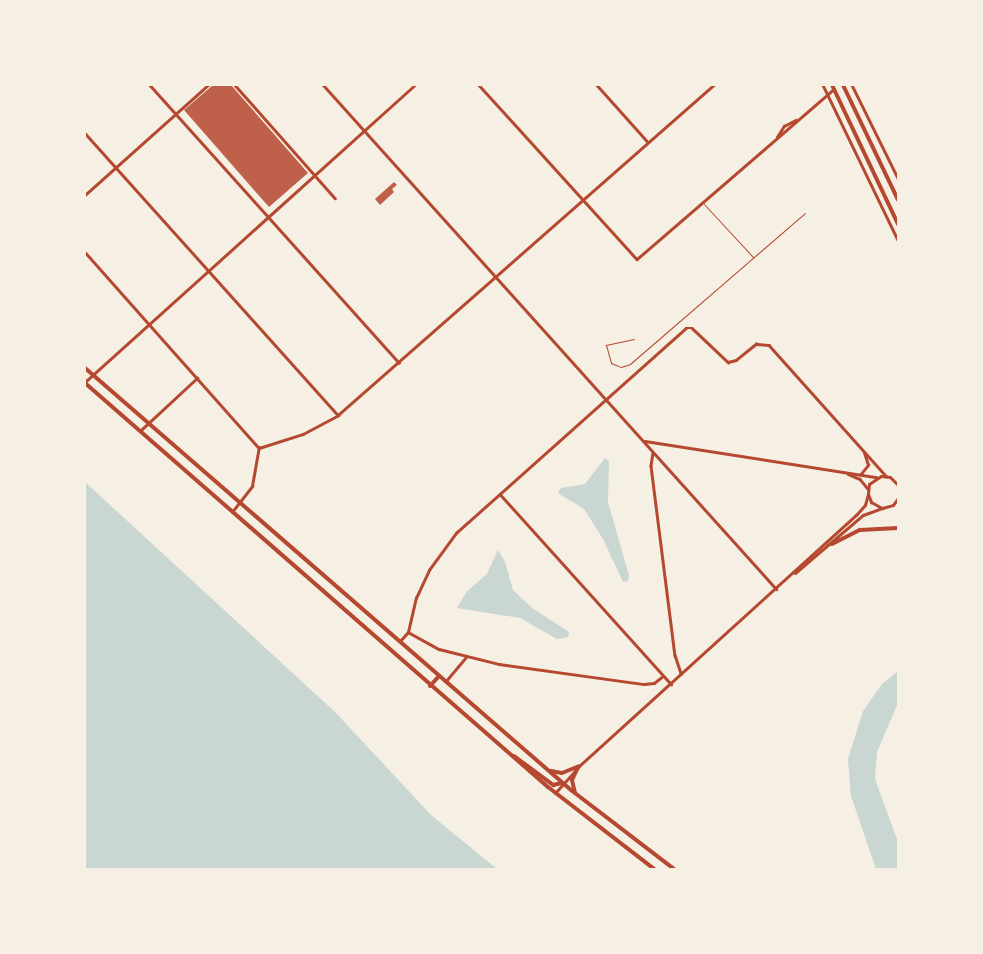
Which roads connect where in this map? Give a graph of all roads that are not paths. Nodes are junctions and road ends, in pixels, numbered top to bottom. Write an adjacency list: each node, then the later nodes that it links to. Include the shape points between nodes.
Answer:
1 (150, 85): 14 (street)
2 (208, 85): 14 (street)
3 (235, 85): 21 (street)
4 (323, 85): 16 (main road)
5 (415, 85): 16 (street)
6 (479, 85): 25 (street)
7 (597, 85): 19 (street)
8 (713, 85): 19 (street)
9 (823, 85): 13 (street)
10 (843, 85): 26 (main road)
11 (852, 85): 22 (street)
12 (833, 87): 13 (street); 30 (main road)
13 (827, 93): 15 (street); 31 (street)
14 (176, 113): 20 (street); 29 (street)
15 (797, 119): 18 (street, via 785,134); 18 (street, via 784,126)
16 (364, 130): 21 (street); 35 (main road)
17 (85, 134): 20 (street)
18 (776, 138): 27 (street)
19 (647, 142): 25 (street)
20 (115, 167): 23 (street); 34 (street)
21 (316, 175): 24 (street); 29 (street)
22 (898, 177)
23 (85, 195)
24 (335, 198)
25 (582, 199): 27 (street, via 637,259); 35 (street)
26 (898, 200)
27 (702, 202): 33 (lane)
28 (805, 213): 33 (lane)
29 (268, 218): 34 (street); 38 (street)
30 (898, 224)
31 (898, 240)
32 (85, 252): 36 (street)
33 (754, 258): 37 (lane, via 630,364 621,367 612,364 606,345)
34 (209, 271): 36 (street); 44 (street)
35 (496, 277): 38 (street); 43 (main road)
36 (149, 324): 40 (street); 41 (street)
37 (634, 339)
38 (399, 363): 44 (street)
39 (85, 368): 40 (main road)
40 (93, 374): 42 (street); 45 (main road)
41 (197, 378): 45 (street); 48 (street)
42 (85, 382): 46 (main road)
43 (607, 399): 47 (main road); 49 (street, via 684,328 692,328 728,362 736,360 756,344 769,345); 58 (street)
44 (338, 415): 48 (street, via 303,434)
45 (148, 423): 46 (street); 61 (main road)
46 (140, 431): 65 (main road)
47 (645, 441): 50 (main road); 51 (street)
48 (259, 448): 61 (street, via 254,482)
49 (862, 450): 52 (street, via 868,465); 54 (street)
50 (654, 451): 69 (main road); 73 (street, via 651,466 676,655)
51 (848, 474): 52 (street); 57 (street)
52 (860, 475): 55 (street)
53 (898, 476): 54 (main road)
54 (888, 477): 55 (main road); 56 (main road)
55 (876, 478): 57 (main road)
56 (898, 485)
57 (868, 489): 59 (main road)
58 (499, 493): 70 (street, via 456,533 433,563 416,598); 75 (street)
59 (868, 494): 64 (main road, via 871,502); 68 (main road, via 863,509)
60 (898, 498): 63 (main road)
61 (240, 502): 65 (street); 71 (main road)
62 (898, 504): 63 (main road)
63 (893, 505): 64 (main road)
64 (882, 508): 67 (main road, via 863,515)
65 (232, 512): 78 (main road)
66 (898, 528): 67 (main road, via 860,530)
67 (832, 544): 68 (main road)
68 (795, 573): 69 (main road)
69 (776, 589): 73 (main road)
70 (408, 632): 71 (street); 72 (street, via 424,642)
71 (399, 642): 74 (main road)
72 (466, 657): 75 (street, via 644,684); 76 (street)
73 (682, 674): 77 (main road)
74 (439, 676): 76 (main road); 78 (main road)
75 (663, 676): 77 (street)
76 (446, 682): 81 (main road)
77 (671, 684): 80 (main road)
78 (430, 686): 79 (main road)
79 (507, 753): 82 (main road, via 523,761 553,785); 83 (main road)
80 (579, 766): 81 (main road, via 562,773); 82 (main road); 84 (main road, via 572,780)
81 (547, 769): 82 (main road)
82 (562, 783): 83 (main road); 84 (main road)
83 (555, 793): 86 (main road)
84 (576, 795): 85 (main road)
85 (668, 868): 87 (main road)
86 (654, 869)
87 (674, 869)

